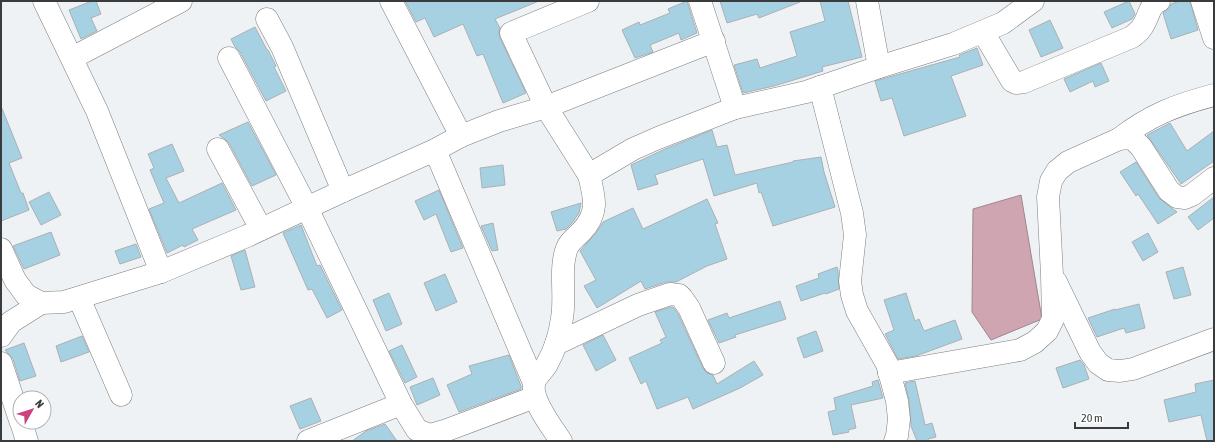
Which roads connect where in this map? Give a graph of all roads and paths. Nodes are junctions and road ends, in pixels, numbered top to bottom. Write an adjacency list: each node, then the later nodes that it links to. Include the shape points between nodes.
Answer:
1 (44, 1): 14 (street)
2 (181, 1): 14 (street)
3 (391, 1): 21 (street)
4 (588, 1): 19 (street, via 511,33)
5 (700, 1): 13 (street)
6 (867, 1): 16 (street)
7 (1032, 1): 11 (street, via 1003,23)
8 (1202, 1): 12 (street)
9 (1150, 5): 11 (street, via 1141,30 1132,37 1020,83 1012,81 1008,76)
10 (267, 19): 27 (street)
11 (983, 32): 16 (street, via 953,44)
12 (1214, 38)
13 (714, 41): 19 (street); 20 (street)
14 (72, 58): 31 (street, via 97,111)
15 (229, 58): 28 (street)
16 (879, 66): 17 (street)
17 (820, 87): 20 (street); 40 (street, via 852,213 855,236 850,281 852,296 887,364)
18 (1214, 95): 22 (street, via 1154,115)
19 (546, 107): 21 (street); 25 (street)
20 (735, 108): 25 (street, via 633,149)
21 (461, 136): 24 (street)
22 (1119, 139): 26 (street, via 1129,138 1135,141 1169,191 1177,197 1185,198 1192,195); 32 (street, via 1068,162 1057,171 1051,181 1048,197)
23 (218, 149): 29 (street)
24 (435, 150): 27 (street); 41 (street)
25 (589, 176): 37 (street, via 595,205 589,223 571,241 567,249 562,317)
26 (1214, 179)
27 (343, 190): 28 (street)
28 (307, 208): 29 (street); 44 (street)
29 (261, 229): 31 (street)
30 (1, 249): 34 (street, via 26,296)
31 (161, 272): 33 (street)
32 (1052, 275): 36 (street, via 1090,352 1098,363 1108,370 1120,372); 40 (street, via 1053,319 1047,331 1035,342 1020,350)
33 (79, 298): 34 (street, via 64,302); 42 (street)
34 (41, 302): 35 (street, via 11,322)
35 (1, 334)
36 (1214, 339)
37 (556, 344): 39 (street, via 638,305 670,294 679,295 689,308); 41 (street)
38 (1, 363): 43 (street)
39 (714, 363)
40 (889, 373): 50 (street, via 899,419)
41 (534, 390): 46 (street); 49 (street)
42 (121, 395)
43 (12, 397)
44 (401, 404): 46 (street, via 417,430); 48 (street)
45 (23, 430): 47 (street)
46 (426, 438)
47 (27, 441)
48 (308, 441)
49 (561, 441)
50 (895, 441)

